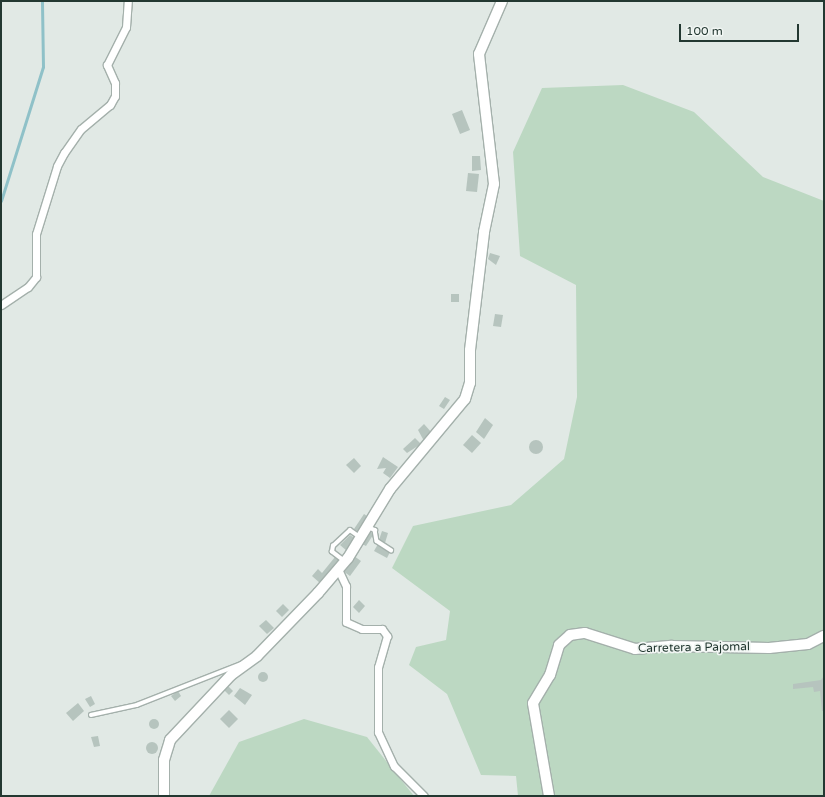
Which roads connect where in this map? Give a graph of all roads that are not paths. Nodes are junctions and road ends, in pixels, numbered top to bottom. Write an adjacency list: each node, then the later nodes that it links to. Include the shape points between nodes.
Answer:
1 (128, 1): 3 (street, via 126,27 107,66 115,83 115,96 110,105 81,129 64,153 57,166 36,234 36,277 28,287)
2 (502, 1): 4 (street, via 479,54 494,184 484,232 470,350 468,392 457,412 403,472)
3 (1, 305)
4 (367, 526): 5 (street); 6 (lane, via 375,530 377,541)
5 (360, 537): 7 (street); 7 (lane, via 350,530 333,546 332,552)
6 (391, 550)
7 (342, 566): 9 (street); 12 (street, via 346,586 346,622 362,629 382,629 387,636 378,667 378,732 394,766)
8 (824, 636): 13 (street, Carretera a Pajomal, via 808,644 769,648 672,646 635,649 585,633 570,635 559,645 550,675 533,704)
9 (247, 664): 10 (lane, via 231,666 136,705); 11 (street, via 231,675 170,740 164,760)
10 (91, 715)
11 (164, 796)
12 (424, 796)
13 (549, 796)

